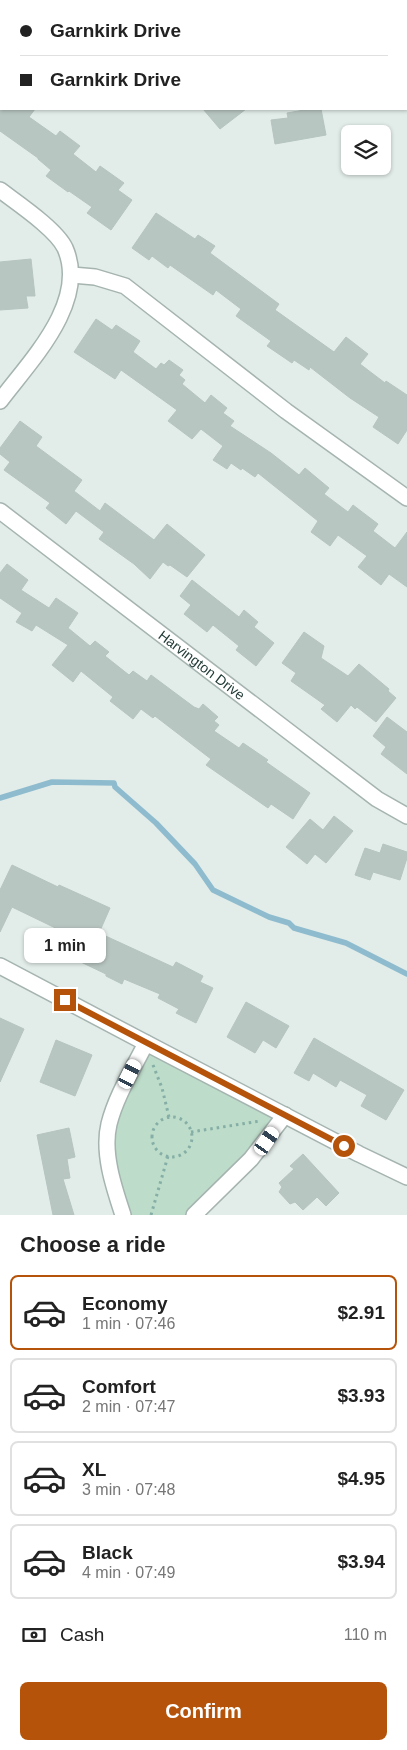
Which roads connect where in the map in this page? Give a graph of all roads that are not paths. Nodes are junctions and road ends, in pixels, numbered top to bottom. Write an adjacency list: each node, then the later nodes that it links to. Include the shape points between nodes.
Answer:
1 (0, 190): 2 (street, via 52,231 65,247)
2 (72, 274): 3 (street, via 66,301 55,327); 4 (street, via 125,286 286,411)
3 (0, 401)
4 (407, 498)
5 (0, 511): 6 (street, Harvington Drive, via 377,799)
6 (407, 816)
7 (0, 966): 8 (street)
8 (143, 1049): 9 (street); 11 (street, via 108,1125 109,1168)
9 (281, 1121): 10 (street); 12 (street, via 251,1159)
10 (407, 1177)
11 (123, 1215)
12 (194, 1215)

